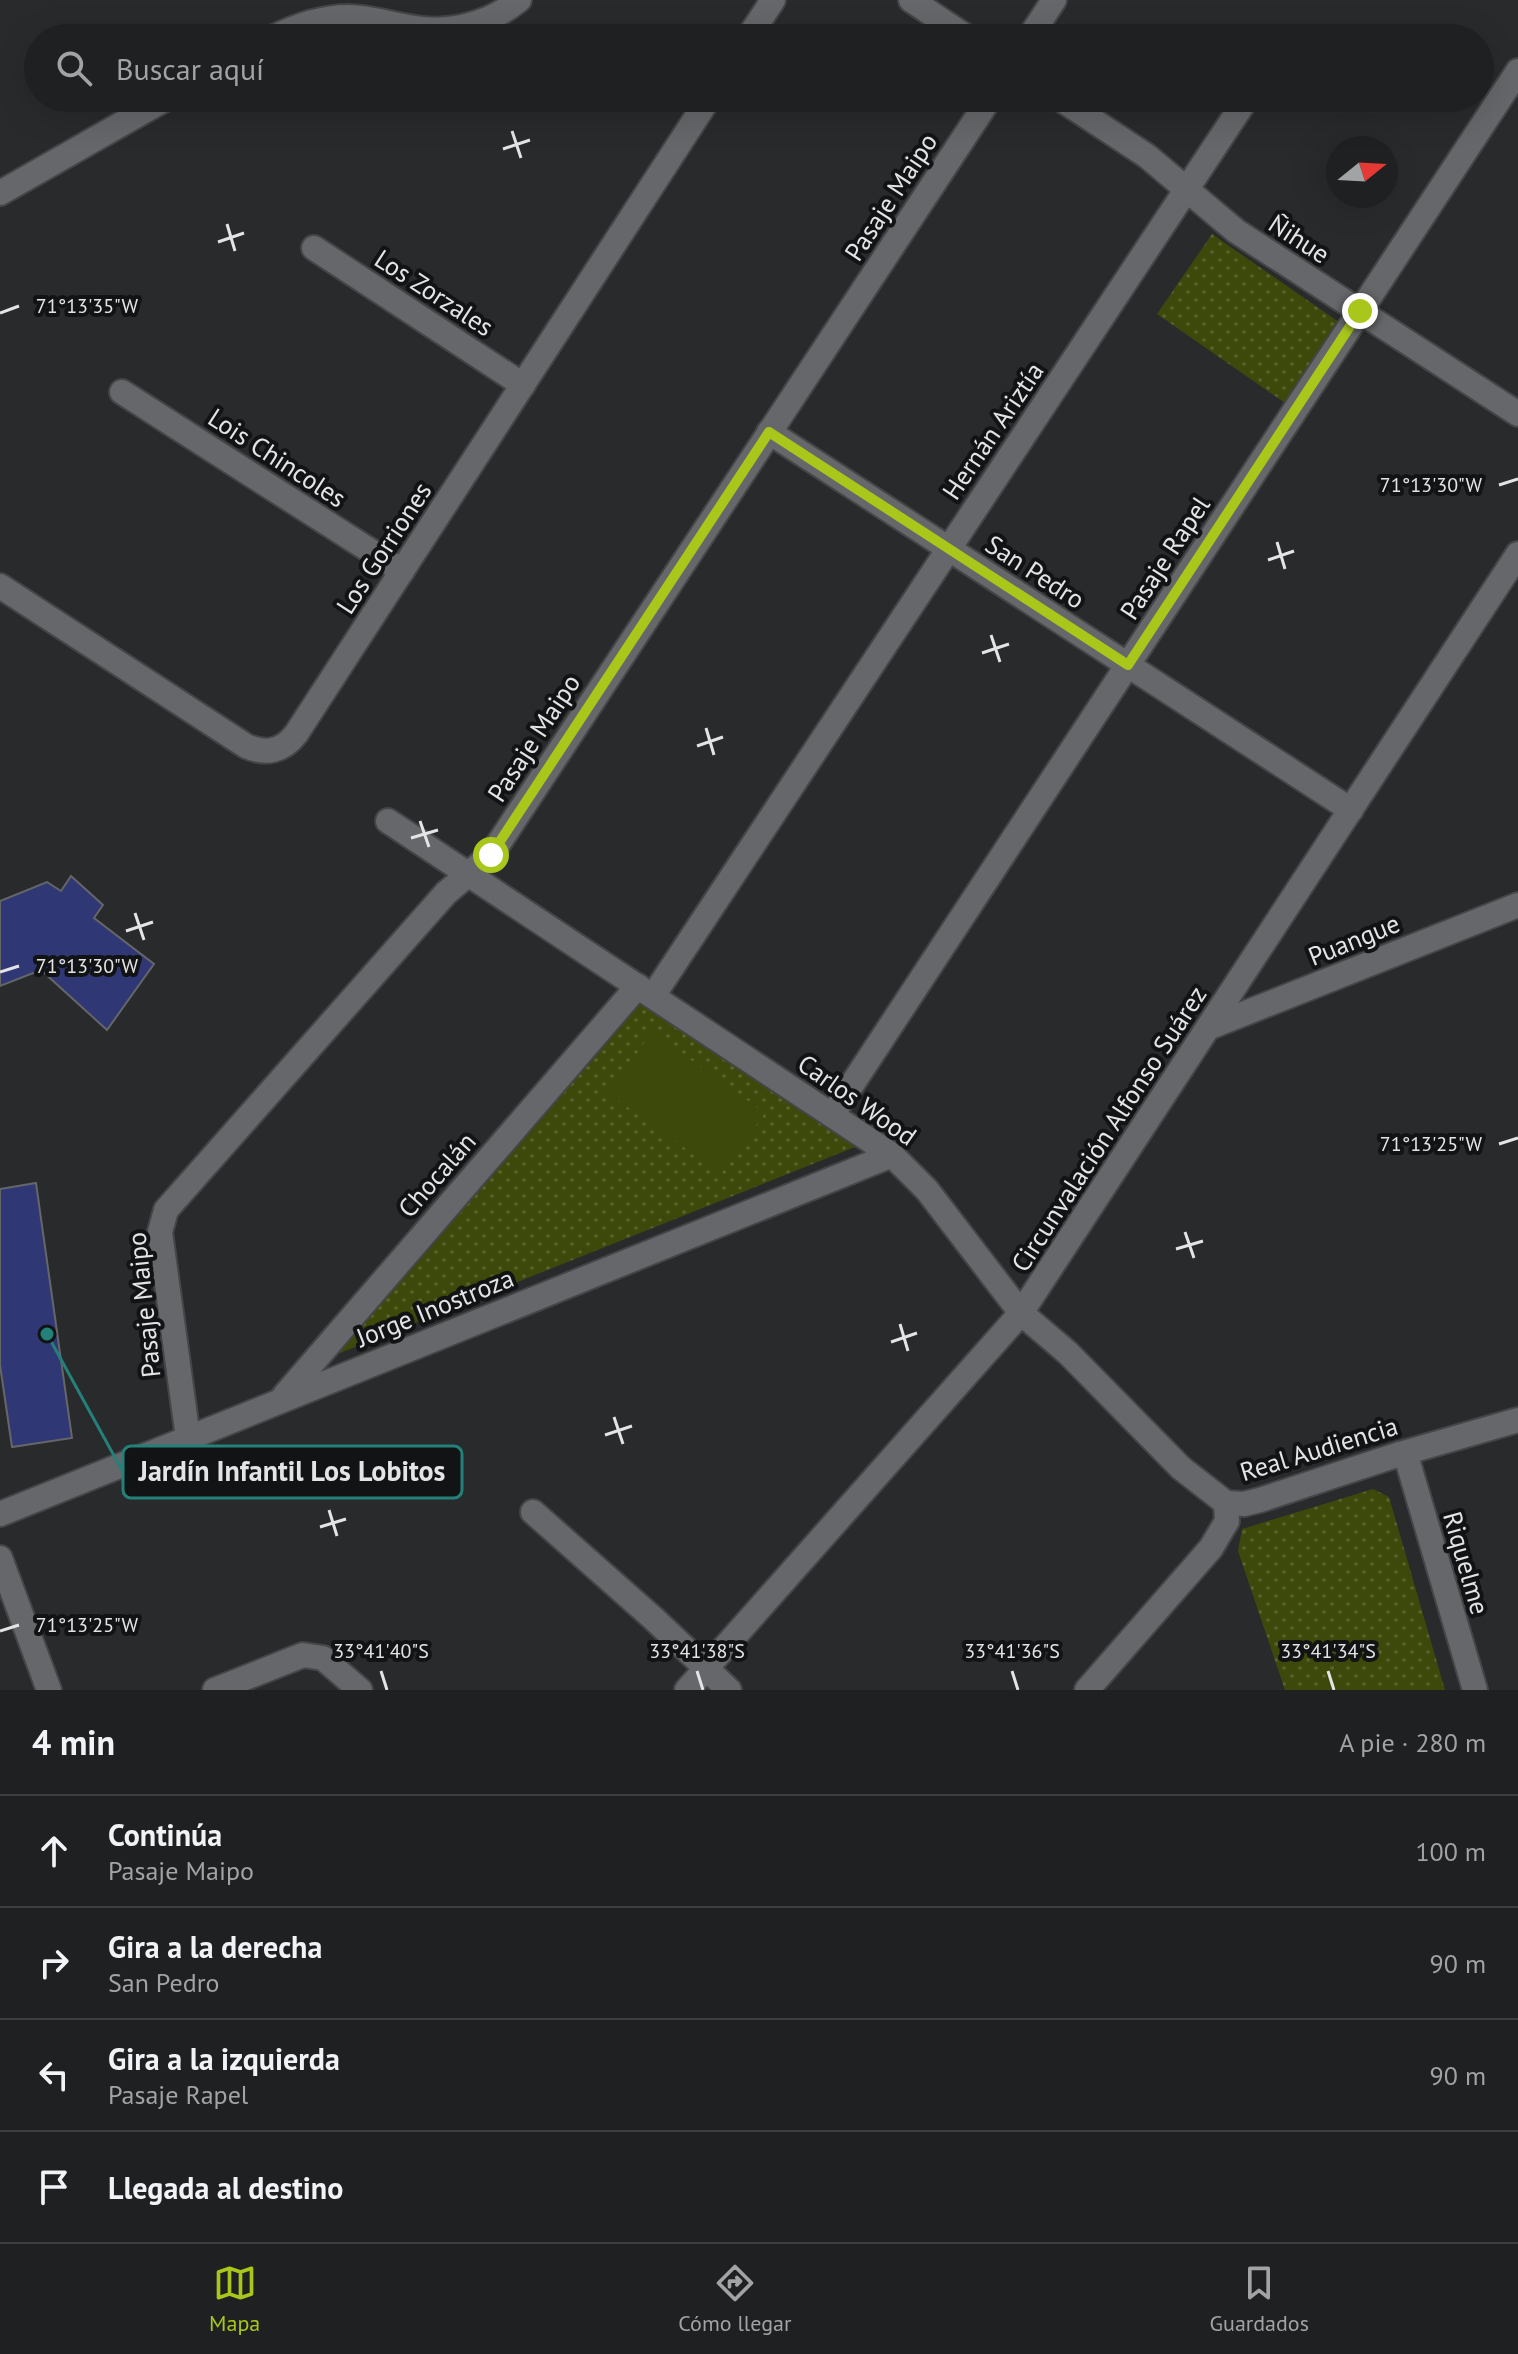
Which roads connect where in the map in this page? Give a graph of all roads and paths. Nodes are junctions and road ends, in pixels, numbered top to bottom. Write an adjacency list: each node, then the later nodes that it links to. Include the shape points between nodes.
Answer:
1 (519, 0): 7 (street)
2 (773, 0): 8 (street)
3 (911, 0): 9 (street)
4 (1054, 0): 10 (street)
5 (302, 24): 6 (street, via 348,17)
6 (394, 24)
7 (471, 24)
8 (757, 24)
9 (947, 24)
10 (1038, 24)
11 (1518, 71): 12 (street, Pasaje Rapel)
12 (1494, 107)
13 (142, 112): 20 (street)
14 (700, 112): 23 (street, Los Gorriones)
15 (981, 112): 26 (street, Pasaje Maipo)
16 (1080, 112): 19 (street, Ñihue, via 1147,156)
17 (1238, 112): 19 (street, Hernán Ariztía)
18 (1491, 112): 22 (street, Pasaje Rapel)
19 (1186, 190): 22 (street, Ñihue, via 1236,231); 27 (street, Hernán Ariztía)
20 (0, 193)
21 (314, 248): 23 (street, Los Zorzales)
22 (1360, 311): 25 (street, Ñihue); 31 (street, Pasaje Rapel)
23 (523, 385): 29 (street, Los Gorriones)
24 (122, 392): 29 (street, Lois Chincoles)
25 (1518, 414)
26 (769, 432): 27 (street, San Pedro); 34 (street, Pasaje Maipo, via 491,855)
27 (948, 549): 31 (street, San Pedro); 36 (street, Hernán Ariztía)
28 (1518, 554): 32 (street, Circunvalación Alfonso Suárez)
29 (402, 571): 30 (street, Los Gorriones, via 296,734 284,747 266,752 246,746)
30 (0, 586)
31 (1128, 665): 32 (street, San Pedro); 38 (street, Pasaje Rapel)
32 (1351, 810): 37 (street, Circunvalación Alfonso Suárez)
33 (388, 821): 34 (street, Carlos Wood)
34 (468, 874): 36 (street, Carlos Wood); 43 (street, Pasaje Maipo, via 162,1217)
35 (1518, 905): 37 (street, Puangue)
36 (645, 991): 38 (street, Carlos Wood); 41 (street, Chocalán)
37 (1210, 1027): 40 (street, Circunvalación Alfonso Suárez)
38 (832, 1115): 39 (street, Carlos Wood)
39 (892, 1155): 40 (street, Carlos Wood, via 927,1190); 41 (street, Jorge Inostroza)
40 (1021, 1313): 45 (street, Carlos Wood, via 1181,1468); 49 (street, Circunvalación Alfonso Suárez)
41 (279, 1401): 43 (street, Jorge Inostroza)
42 (1518, 1420): 44 (street, Real Audiencia)
43 (188, 1438): 47 (street, Jorge Inostroza)
44 (1400, 1454): 45 (street, Real Audiencia, via 1260,1500); 56 (street, Riquelme, via 1407,1459)
45 (1226, 1503): 55 (street, Real Audiencia, via 1227,1521 1211,1548)
46 (533, 1512): 49 (street)
47 (0, 1514)
48 (0, 1558): 50 (street)
49 (706, 1669): 53 (street, Circunvalación Alfonso Suárez); 54 (street)
50 (49, 1690)
51 (215, 1690): 52 (street, via 303,1655 323,1658)
52 (360, 1690)
53 (687, 1690)
54 (729, 1690)
55 (1087, 1690)
56 (1475, 1690)

